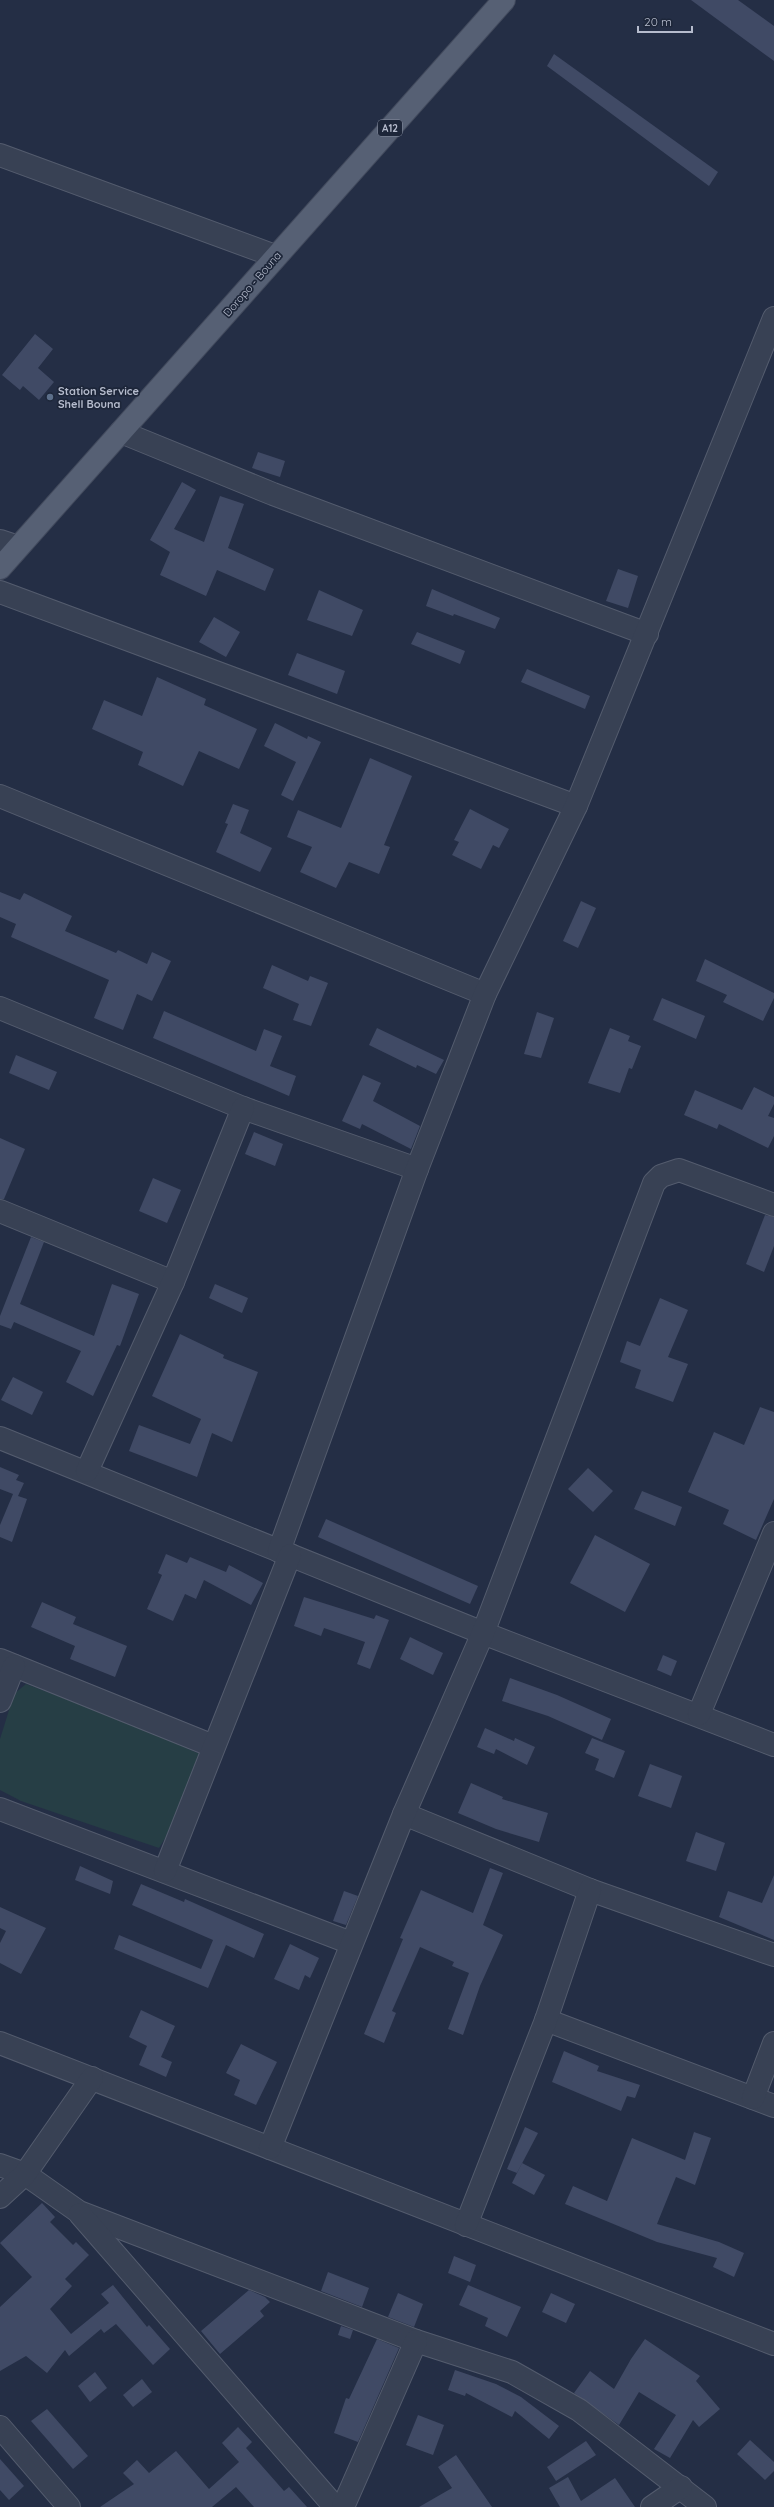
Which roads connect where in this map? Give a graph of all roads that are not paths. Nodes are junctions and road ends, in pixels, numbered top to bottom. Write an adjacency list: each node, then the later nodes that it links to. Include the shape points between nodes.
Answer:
1 (504, 0): 3 (main road, Doropo - Bouna / A12)
2 (0, 156): 3 (street)
3 (275, 256): 5 (main road, Doropo - Bouna / A12)
4 (774, 318): 9 (street)
5 (120, 432): 6 (main road, Doropo - Bouna / A12); 9 (street, via 273,494)
6 (9, 544): 7 (main road, Doropo - Bouna / A12)
7 (0, 568)
8 (0, 592): 11 (street)
9 (648, 634): 11 (street)
10 (0, 796): 12 (street)
11 (576, 806): 12 (street)
12 (485, 994): 15 (street)
13 (0, 1008): 14 (street)
14 (243, 1108): 15 (street); 18 (street)
15 (417, 1169): 22 (street)
16 (774, 1205): 23 (street, via 679,1170 661,1176 654,1183)
17 (0, 1211): 18 (street)
18 (173, 1282): 20 (street)
19 (0, 1438): 20 (street)
20 (87, 1471): 22 (street)
21 (774, 1534): 26 (street)
22 (285, 1553): 23 (street); 28 (street)
23 (483, 1632): 26 (street); 30 (street)
24 (7, 1663): 25 (street); 28 (street)
25 (0, 1701)
26 (699, 1714): 27 (street)
27 (774, 1745)
28 (213, 1746): 31 (street)
29 (0, 1809): 31 (street)
30 (404, 1814): 32 (street); 33 (street)
31 (165, 1871): 33 (street)
32 (590, 1890): 34 (street); 35 (street)
33 (352, 1943): 41 (street)
34 (774, 1955)
35 (546, 2020): 39 (street); 46 (street)
36 (0, 2043): 38 (street)
37 (774, 2043): 39 (street)
38 (92, 2078): 41 (street); 43 (street)
39 (753, 2098): 40 (street)
40 (774, 2106)
41 (270, 2148): 46 (street)
42 (0, 2165): 43 (street)
43 (25, 2174): 44 (street); 45 (street)
44 (0, 2197)
45 (79, 2212): 47 (street); 52 (street)
46 (466, 2225): 48 (street)
47 (416, 2341): 50 (street, via 512,2372 579,2410); 53 (street)
48 (774, 2344)
49 (0, 2427): 51 (street)
50 (680, 2486): 54 (street); 55 (street)
51 (69, 2507)
52 (335, 2507)
53 (343, 2507)
54 (652, 2507)
55 (705, 2507)

